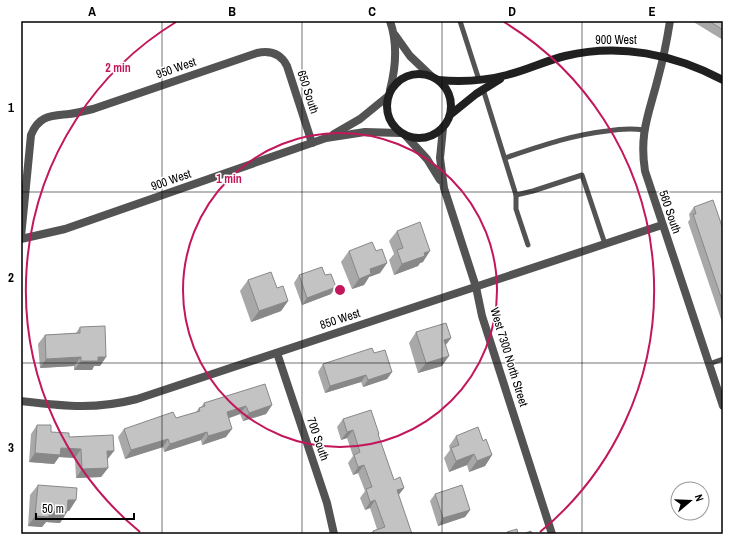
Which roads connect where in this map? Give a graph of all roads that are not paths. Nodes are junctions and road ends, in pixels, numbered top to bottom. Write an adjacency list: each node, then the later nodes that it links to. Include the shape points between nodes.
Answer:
1 (390, 21): 4 (street)
2 (460, 21): 9 (lane)
3 (670, 21): 6 (street, 560 South)
4 (393, 30): 8 (street, via 410,56); 12 (street, via 396,52)
5 (275, 53): 18 (street, 650 South, via 287,66); 23 (street, 950 West, via 257,53 94,109 50,116 40,121 33,130 30,140)
6 (663, 56): 7 (street, 900 West, via 637,51 584,53 553,59); 10 (street, 900 West, via 698,67); 15 (street, 560 South)
7 (508, 75): 9 (street, 900 West); 11 (street, 900 West)
8 (434, 78): 9 (street, 900 West, via 455,81); 12 (street, via 423,74 408,75 395,84); 13 (street, via 448,92)
9 (479, 80)
10 (723, 80)
11 (483, 89): 13 (street, 900 West); 19 (lane)
12 (389, 94): 16 (street, via 387,113 390,121); 17 (street, 900 West, via 360,119)
13 (450, 115): 14 (street)
14 (443, 128): 16 (street, via 422,139); 20 (street, West 7300 North Street, via 440,158)
15 (644, 130): 19 (lane, via 620,129 580,135); 22 (street, 560 South, via 644,171)
16 (403, 134): 17 (street, 900 West, via 365,132); 20 (street, West 7300 North Street, via 427,158)
17 (326, 138): 18 (street, 900 West)
18 (312, 143): 23 (street, 900 West, via 65,229)
19 (505, 158): 21 (lane)
20 (444, 188): 26 (street, West 7300 North Street)
21 (516, 194): 24 (lane, via 582,175); 25 (lane, via 516,209)
22 (662, 225): 24 (street, 850 West); 29 (street, 560 South)
23 (21, 238)
24 (605, 244): 26 (street, 850 West)
25 (528, 245)
26 (476, 287): 27 (street, 850 West); 33 (street, West 7300 North Street, via 482,316)
27 (276, 353): 30 (street, 850 West, via 122,403 73,407); 32 (street, 700 South, via 327,503)
28 (723, 359): 29 (lane)
29 (709, 364): 31 (street, 560 South)
30 (21, 401)
31 (723, 406)
32 (334, 534)
33 (552, 534)

